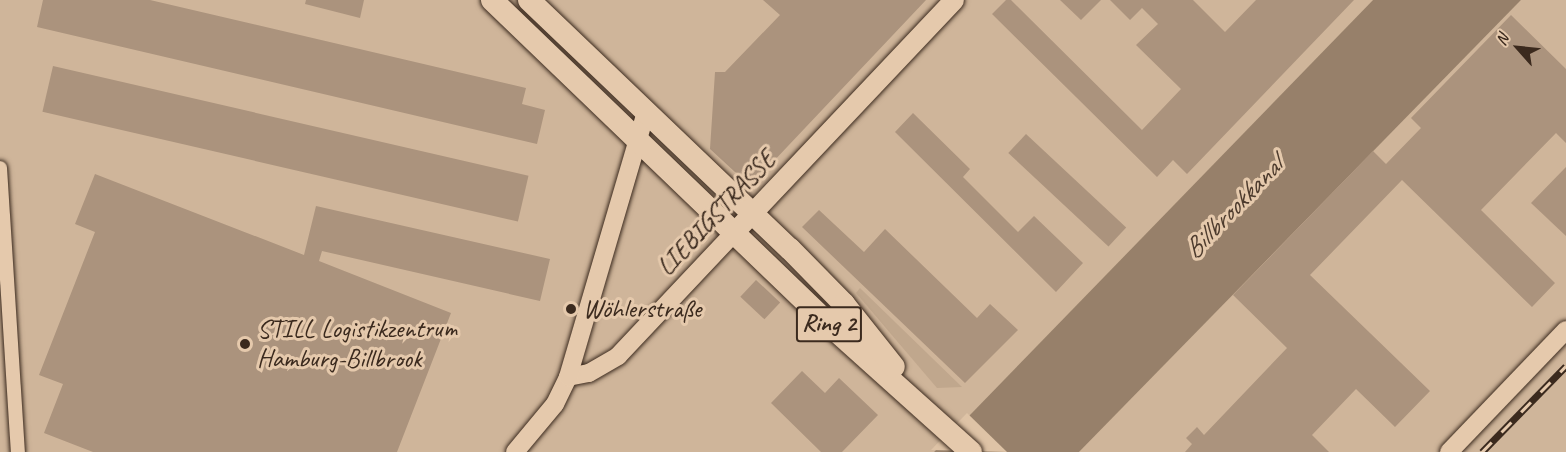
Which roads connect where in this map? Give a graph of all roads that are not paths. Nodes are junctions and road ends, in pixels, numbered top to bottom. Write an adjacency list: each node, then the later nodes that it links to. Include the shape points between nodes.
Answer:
1 (492, 0): 5 (main road, Ring 2)
2 (529, 0): 4 (main road, Ring 2)
3 (954, 0): 7 (main road, LIEBIGSTRASSE)
4 (646, 112): 5 (street); 7 (main road, Ring 2)
5 (638, 139): 8 (main road, Ring 2); 10 (street)
6 (0, 168): 12 (street)
7 (752, 213): 8 (main road, LIEBIGSTRASSE); 11 (main road, Ring 2, via 843,304)
8 (734, 232): 10 (street, LIEBIGSTRASSE, via 618,356 589,373); 11 (main road, Ring 2, via 825,321)
9 (1566, 330): 15 (street)
10 (568, 377): 13 (street, via 555,404)
11 (928, 411): 14 (main road, Ring 2)
12 (18, 452)
13 (516, 452)
14 (971, 452)
15 (1449, 452)

